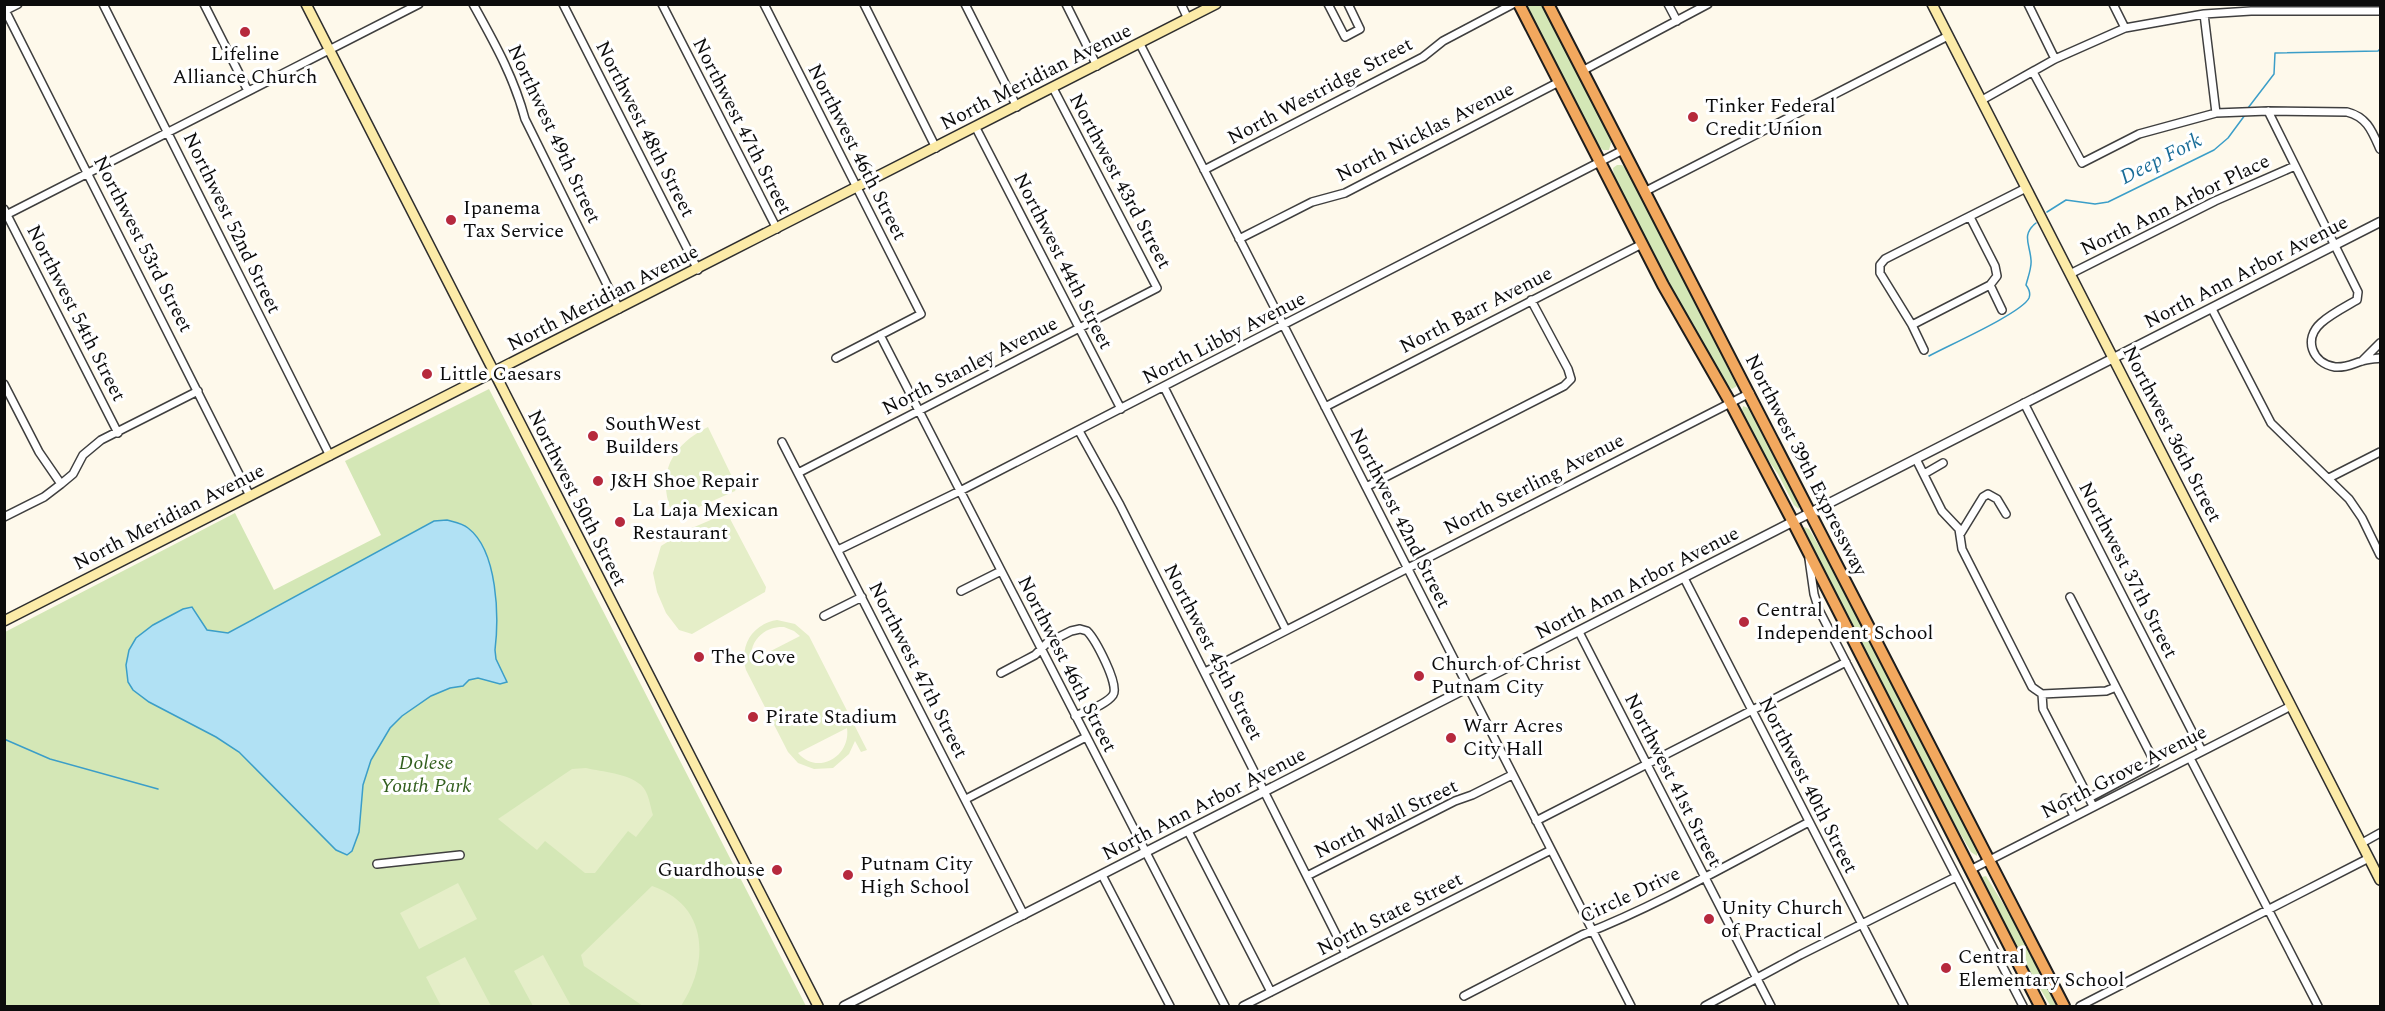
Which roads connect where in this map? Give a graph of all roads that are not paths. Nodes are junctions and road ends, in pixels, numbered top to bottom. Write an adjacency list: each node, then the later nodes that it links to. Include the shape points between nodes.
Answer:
1 (18, 4): 27 (street)
2 (104, 4): 48 (street, Northwest 52nd Street)
3 (204, 4): 42 (street)
4 (306, 4): 35 (main road, Northwest 50th Street)
5 (419, 4): 35 (street)
6 (473, 4): 71 (street, Northwest 49th Street, via 501,55 525,118)
7 (563, 4): 66 (street, Northwest 48th Street)
8 (662, 4): 62 (street, Northwest 47th Street)
9 (764, 4): 57 (street, Northwest 46th Street)
10 (864, 4): 49 (street)
11 (965, 4): 44 (street)
12 (1066, 4): 37 (street, Northwest 43rd Street)
13 (1181, 4): 30 (street)
14 (1216, 4): 30 (main road, North Meridian Avenue)
15 (1328, 4): 16 (street, via 1345,37 1360,29)
16 (1347, 4)
17 (1513, 4): 54 (street, North Westridge Street, via 1443,41 1423,57)
18 (1519, 4): 40 (highway, Northwest 39th Expressway)
19 (1548, 4): 38 (highway, Northwest 39th Expressway)
20 (1668, 4): 31 (street)
21 (1708, 4): 31 (street)
22 (1932, 4): 33 (main road, Northwest 36th Street)
23 (2028, 4): 36 (street)
24 (2113, 4): 32 (street)
25 (2251, 8): 26 (street); 29 (street)
26 (2332, 8): 28 (street)
27 (5, 10): 55 (street, Northwest 53rd Street)
28 (2379, 11)
29 (2204, 14): 32 (street); 46 (street)
30 (1188, 19): 34 (main road, North Meridian Avenue)
31 (1677, 21): 38 (street)
32 (2125, 28): 36 (street)
33 (1948, 36): 43 (main road, Northwest 36th Street); 58 (street)
34 (1140, 44): 37 (main road, North Meridian Avenue); 54 (street, Northwest 42nd Street)
35 (329, 51): 42 (street); 84 (main road, Northwest 50th Street)
36 (2055, 59): 39 (street)
37 (1097, 66): 41 (main road, North Meridian Avenue)
38 (1582, 71): 51 (highway, Northwest 39th Expressway)
39 (2032, 72): 43 (street); 46 (street, via 2082,163 2139,134)
40 (1559, 82): 52 (highway, Northwest 39th Expressway); 63 (street, North Nicklas Avenue, via 1345,192 1312,202)
41 (1053, 88): 44 (main road, North Meridian Avenue); 69 (street, Northwest 43rd Street)
42 (248, 91): 48 (street)
43 (1982, 100): 56 (main road, Northwest 36th Street)
44 (1017, 107): 47 (main road, North Meridian Avenue)
45 (2268, 111): 46 (street); 50 (street, via 2356,114 2367,121); 53 (street)
46 (2216, 113)
47 (976, 128): 49 (main road, North Meridian Avenue); 76 (street, Northwest 44th Street)
48 (169, 132): 55 (street); 98 (street, Northwest 52nd Street)
49 (936, 148): 57 (main road, North Meridian Avenue)
50 (2380, 149)
51 (1623, 150): 52 (street, North Libby Avenue); 58 (highway, Northwest 39th Expressway)
52 (1600, 162): 64 (highway, Northwest 39th Expressway); 75 (street, North Libby Avenue)
53 (2295, 166): 65 (street); 67 (street, North Ann Arbor Place, via 2215,201)
54 (1204, 170): 63 (street, Northwest 42nd Street)
55 (88, 173): 59 (street); 87 (street, Northwest 53rd Street)
56 (2026, 188): 60 (street); 67 (main road, Northwest 36th Street)
57 (856, 189): 62 (main road, North Meridian Avenue); 77 (street, Northwest 46th Street, via 921,314)
58 (1644, 192): 88 (highway, Northwest 39th Expressway)
59 (5, 213): 95 (street, Northwest 54th Street)
60 (1970, 217): 68 (street, via 1995,266 1997,276); 74 (street, via 1880,265 1880,273)
61 (2380, 222): 65 (street, North Ann Arbor Avenue)
62 (777, 230): 66 (main road, North Meridian Avenue)
63 (1239, 239): 75 (street, Northwest 42nd Street)
64 (1642, 244): 70 (street, North Barr Avenue); 89 (highway, Northwest 39th Expressway)
65 (2334, 245): 72 (street, North Ann Arbor Avenue); 83 (street, via 2358,292 2357,300 2320,323 2310,343 2318,359 2337,367)
66 (698, 270): 71 (main road, North Meridian Avenue)
67 (2070, 274): 81 (main road, Northwest 36th Street)
68 (1990, 285): 73 (street); 74 (street)
69 (1157, 288): 76 (street, North Stanley Avenue)
70 (1531, 300): 91 (street, North Barr Avenue); 105 (street, via 1571,379)
71 (619, 309): 84 (main road, North Meridian Avenue)
72 (2212, 309): 81 (street, North Ann Arbor Avenue); 103 (street, via 2271,423)
73 (2002, 310)
74 (1912, 325): 79 (street)
75 (1284, 326): 86 (street, North Libby Avenue); 91 (street, Northwest 42nd Street)
76 (1080, 329): 92 (street, Northwest 44th Street); 93 (street, North Stanley Avenue)
77 (880, 335): 80 (street); 93 (street, Northwest 46th Street)
78 (2380, 343): 83 (street)
79 (1924, 350)
80 (836, 358)
81 (2113, 358): 90 (street, North Ann Arbor Avenue); 133 (main road, Northwest 36th Street)
82 (2380, 358): 83 (street)
83 (2362, 360)
84 (493, 373): 98 (main road, North Meridian Avenue); 174 (main road, Northwest 50th Street)
85 (4, 384): 104 (street, via 39,452)
86 (1164, 387): 92 (street, North Libby Avenue); 124 (street)
87 (198, 391): 95 (street); 107 (street, Northwest 53rd Street)
88 (1749, 393): 89 (street, North Sterling Avenue); 108 (highway, Northwest 39th Expressway)
89 (1730, 402): 111 (highway, Northwest 39th Expressway); 116 (street, North Sterling Avenue)
90 (2024, 403): 99 (street, North Ann Arbor Avenue); 137 (street, Northwest 37th Street)
91 (1325, 407): 105 (street, Northwest 42nd Street)
92 (1121, 409): 94 (street, North Libby Avenue)
93 (919, 410): 101 (street, North Stanley Avenue); 106 (street, Northwest 46th Street)
94 (1079, 431): 106 (street, North Libby Avenue); 128 (street, Northwest 45th Street)
95 (118, 433): 104 (street, via 101,440 83,455 73,474)
96 (782, 442): 101 (street, Northwest 47th Street)
97 (2380, 452): 103 (street)
98 (330, 456): 107 (main road, North Meridian Avenue)
99 (1916, 459): 102 (street); 108 (street, North Ann Arbor Avenue)
100 (1943, 463): 102 (street)
101 (798, 473): 113 (street, Northwest 47th Street)
102 (1924, 474): 112 (street, via 1942,511)
103 (2329, 478): 115 (street, via 2362,518)
104 (61, 484): 110 (street)
105 (1366, 488): 116 (street, Northwest 42nd Street)
106 (960, 491): 113 (street, North Libby Avenue); 117 (street, Northwest 46th Street)
107 (250, 496): 123 (main road, North Meridian Avenue)
108 (1811, 513): 111 (street, North Ann Arbor Avenue); 158 (highway, Northwest 39th Expressway)
109 (2006, 514): 112 (street, via 1997,499 1988,494)
110 (4, 517)
111 (1794, 522): 114 (highway, Northwest 39th Expressway); 118 (street, North Ann Arbor Avenue)
112 (1961, 533): 132 (street, via 1962,549 2032,687)
113 (838, 550): 120 (street, Northwest 47th Street)
114 (1808, 550): 127 (street, Northwest 39th Expressway, via 1814,594); 160 (highway, Northwest 39th Expressway)
115 (2380, 555)
116 (1407, 568): 124 (street, North Sterling Avenue); 131 (street, Northwest 42nd Street)
117 (1001, 572): 119 (street); 126 (street, Northwest 46th Street)
118 (1684, 578): 125 (street, North Ann Arbor Avenue); 134 (street, Northwest 40th Street)
119 (961, 591)
120 (862, 597): 122 (street); 146 (street, Northwest 47th Street)
121 (2070, 597): 130 (street)
122 (824, 616)
123 (4, 621)
124 (1286, 630): 128 (street, North Sterling Avenue)
125 (1579, 632): 131 (street, North Ann Arbor Avenue); 140 (street, Northwest 41st Street)
126 (1041, 649): 129 (street); 135 (street, Northwest 46th Street); 135 (street, via 1076,629 1084,630 1114,680 1111,697)
127 (1846, 662): 134 (street); 163 (street, Northwest 39th Expressway)
128 (1205, 672): 143 (street, Northwest 45th Street)
129 (1001, 673)
130 (2116, 687): 132 (street, via 2106,691); 139 (street)
131 (1468, 688): 142 (street, Northwest 42nd Street); 143 (street, North Ann Arbor Avenue)
132 (2042, 694): 145 (street, via 2043,709)
133 (2291, 706): 137 (street, North Grove Avenue); 153 (main road, Northwest 36th Street)
134 (1751, 710): 140 (street); 150 (street, Northwest 40th Street)
135 (1075, 716): 136 (street, Northwest 46th Street)
136 (1086, 737): 146 (street); 155 (street, Northwest 46th Street)
137 (2202, 751): 138 (street, North Grove Avenue)
138 (2190, 758): 141 (street, North Grove Avenue); 166 (street)
139 (2155, 763): 141 (street); 145 (street)
140 (1646, 764): 149 (street); 164 (street, Northwest 41st Street)
141 (2160, 773): 147 (street, North Grove Avenue)
142 (1512, 775): 149 (street, Northwest 42nd Street); 162 (street, North Wall Street)
143 (1265, 792): 151 (street, North Ann Arbor Avenue); 162 (street, Northwest 45th Street)
144 (2065, 798): 148 (street)
145 (2089, 798): 147 (street)
146 (966, 799): 167 (street, Northwest 47th Street)
147 (2093, 806): 148 (street, North Grove Avenue)
148 (2074, 816): 158 (street, North Grove Avenue)
149 (1536, 821): 154 (street, Northwest 42nd Street)
150 (1809, 822): 164 (street, Circle Drive); 168 (street, Northwest 40th Street)
151 (1188, 831): 155 (street, North Ann Arbor Avenue); 172 (street)
152 (2380, 833): 153 (street)
153 (2362, 843): 157 (main road, Northwest 36th Street)
154 (1551, 850): 169 (street, Northwest 42nd Street); 170 (street, North State Street)
155 (1146, 853): 161 (street, North Ann Arbor Avenue); 177 (street, Northwest 46th Street)
156 (460, 855): 159 (street)
157 (2369, 858): 165 (main road, Northwest 36th Street); 166 (street)
158 (1990, 860): 160 (street, North Grove Avenue); 185 (highway, Northwest 39th Expressway)
159 (378, 864)
160 (1972, 869): 184 (highway, Northwest 39th Expressway)
161 (1102, 875): 167 (street, North Ann Arbor Avenue); 176 (street)
162 (1306, 876): 170 (street, Northwest 45th Street)
163 (1956, 877): 168 (street); 183 (street, Northwest 39th Expressway)
164 (1706, 878): 169 (street, Circle Drive); 171 (street, Northwest 41st Street)
165 (2380, 880)
166 (2269, 910): 186 (street); 187 (street)
167 (1024, 915): 175 (street, North Ann Arbor Avenue)
168 (1862, 925): 171 (street); 182 (street, Northwest 40th Street)
169 (1592, 931): 173 (street, Circle Drive); 179 (street, Northwest 42nd Street)
170 (1346, 954): 172 (street, North State Street)
171 (1757, 979): 180 (street); 181 (street, Northwest 41st Street)
172 (1271, 992): 178 (street, North State Street)
173 (1464, 996)
174 (818, 1006)
175 (844, 1006)
176 (1170, 1006)
177 (1225, 1006)
178 (1243, 1006)
179 (1631, 1006)
180 (1705, 1006)
181 (1771, 1006)
182 (1904, 1006)
183 (2024, 1006)
184 (2040, 1006)
185 (2064, 1006)
186 (2080, 1006)
187 (2318, 1006)

